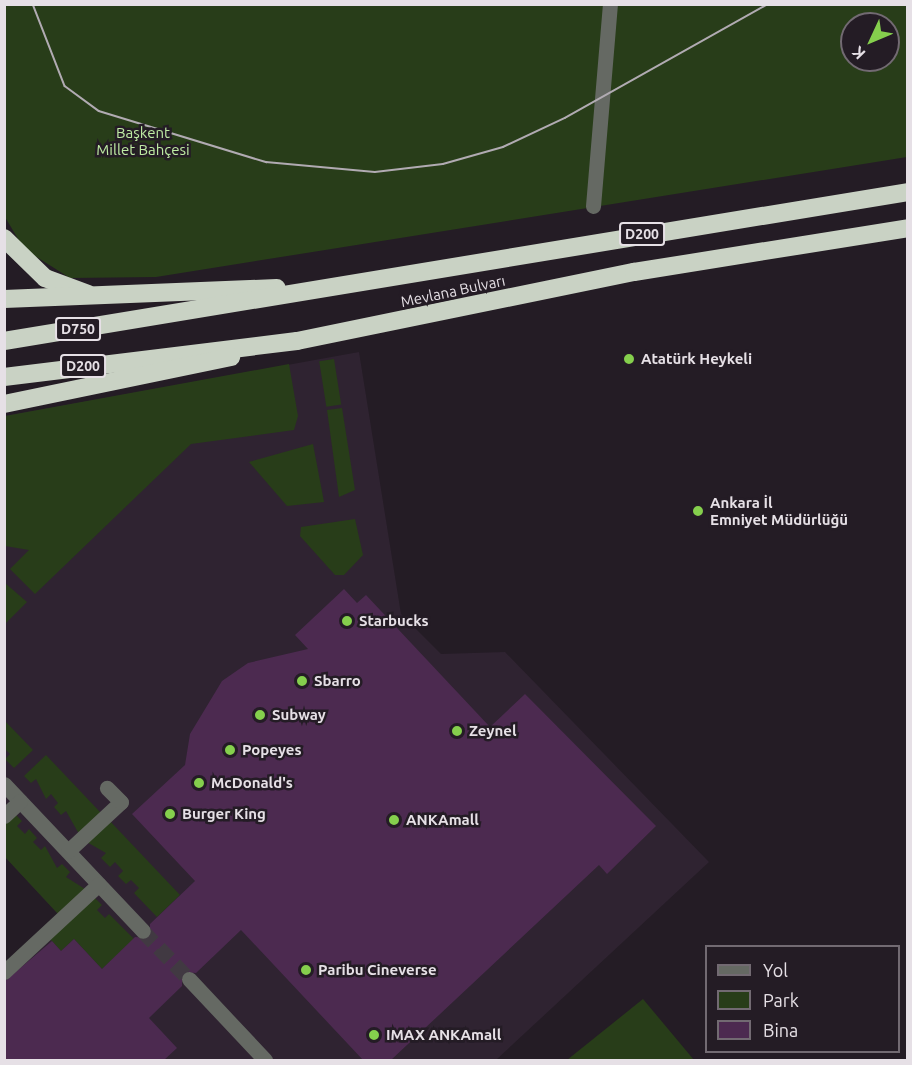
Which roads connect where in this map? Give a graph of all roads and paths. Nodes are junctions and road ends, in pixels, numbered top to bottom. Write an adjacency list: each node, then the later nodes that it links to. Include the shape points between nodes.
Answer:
1 (610, 4): 3 (street)
2 (908, 192): 8 (highway, Mevlana Bulvarı / D200, via 542,250)
3 (593, 206)
4 (908, 228): 5 (highway, Mevlana Bulvarı / D200)
5 (872, 234): 7 (highway); 12 (highway, Mevlana Bulvarı / D200, via 634,272)
6 (4, 238): 9 (highway, via 45,278)
7 (908, 240)
8 (378, 283): 9 (highway); 11 (highway, Mevlana Bulvarı / D200)
9 (98, 297): 10 (highway, D750)
10 (4, 299)
11 (152, 318): 13 (highway, Mevlana Bulvarı / D750)
12 (297, 340): 14 (highway, Mevlana Bulvarı / D200, via 161,354); 15 (highway)
13 (4, 341)
14 (4, 377)
15 (4, 404)
16 (4, 784): 18 (street)
17 (107, 788): 20 (street, via 121,802)
18 (20, 801): 19 (street); 20 (street)
19 (4, 816)
20 (68, 852): 21 (street)
21 (99, 884): 22 (street); 23 (street)
22 (143, 930)
23 (4, 972)
24 (189, 979): 25 (street)
25 (265, 1060)

